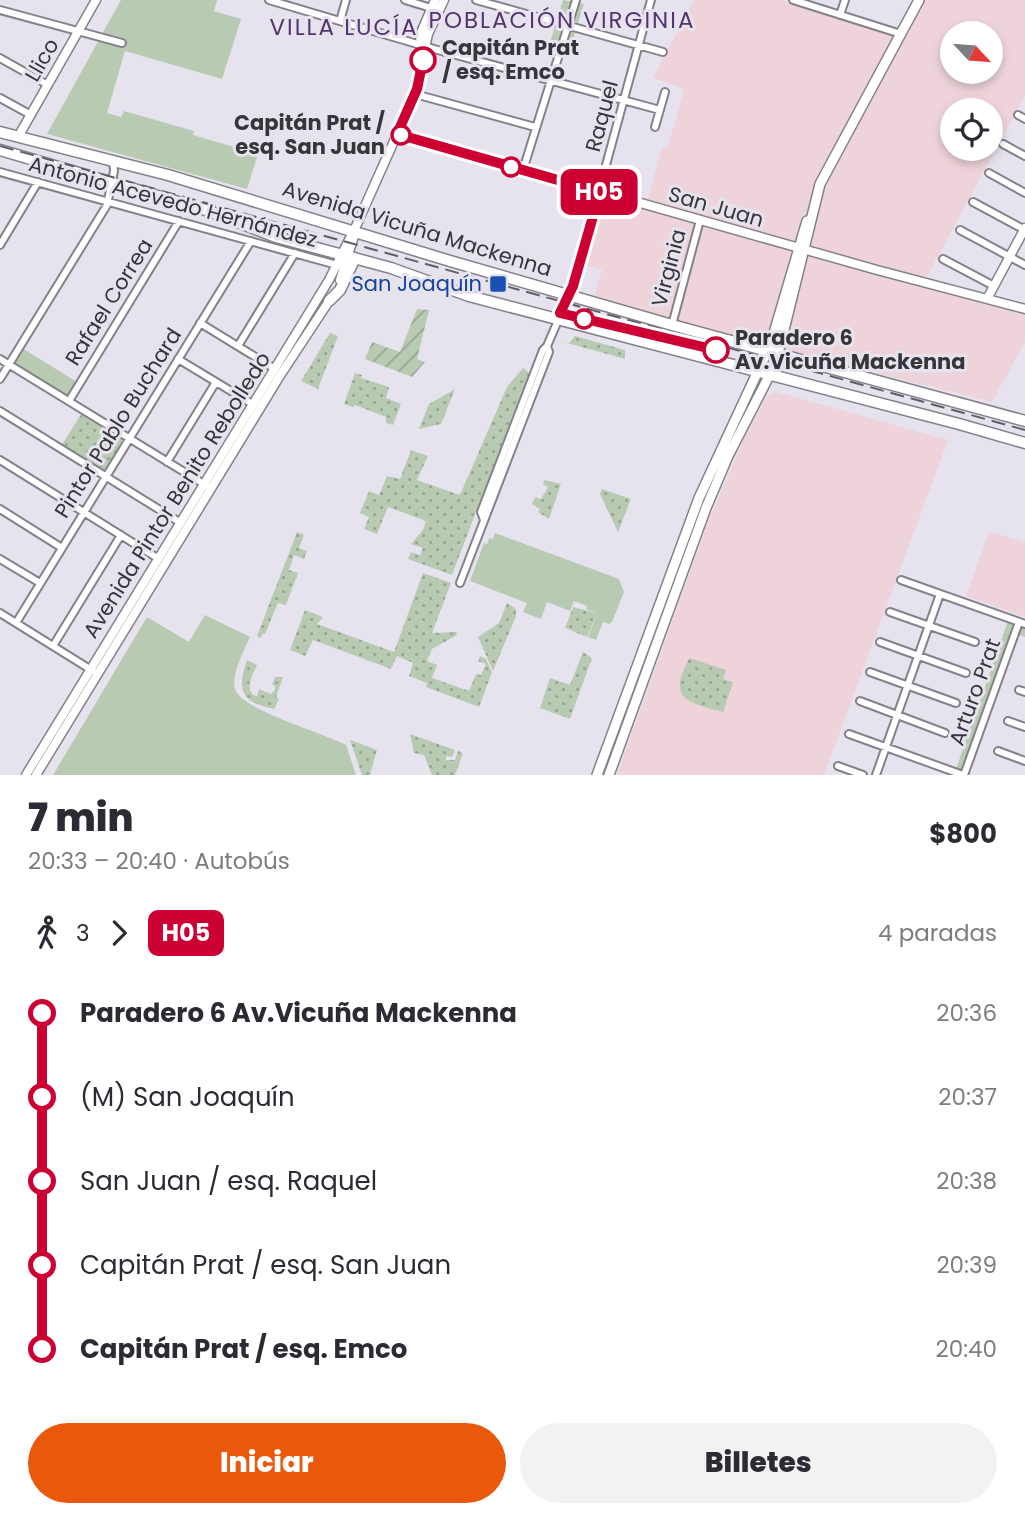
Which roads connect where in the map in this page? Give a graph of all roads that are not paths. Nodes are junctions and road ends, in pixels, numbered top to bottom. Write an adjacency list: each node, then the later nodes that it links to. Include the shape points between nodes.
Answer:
1 (96, 0): 17 (street, Llico)
2 (269, 0): 15 (street)
3 (346, 0): 15 (street)
4 (405, 0): 12 (street)
5 (444, 0): 20 (street)
6 (476, 0): 16 (street)
7 (576, 0): 16 (street)
8 (651, 0): 21 (street, Raquel)
9 (793, 0): 14 (street)
10 (845, 0): 14 (street)
11 (919, 0): 18 (main road)
12 (433, 4): 20 (street, via 421,30)
13 (0, 10): 17 (street)
14 (841, 15): 18 (street)
15 (340, 21): 20 (street)
16 (569, 26): 21 (street); 24 (street)
17 (78, 31): 19 (street); 25 (street, Llico)
18 (901, 34): 59 (main road, via 827,169)
19 (122, 43)
20 (422, 45): 24 (street); 27 (street, Avenida Pintor Benito Rebolledo)
21 (639, 45): 22 (street); 29 (street, Raquel)
22 (663, 52)
23 (0, 58): 25 (street)
24 (551, 81): 29 (street); 34 (street)
25 (48, 85): 31 (street, Llico)
26 (665, 92): 30 (street)
27 (415, 94): 34 (street); 37 (street, Avenida Pintor Benito Rebolledo)
28 (0, 98): 31 (street)
29 (624, 100): 30 (street); 48 (street, Raquel)
30 (660, 110): 35 (street)
31 (31, 115): 38 (street, Llico)
32 (1018, 115): 33 (street)
33 (1025, 118)
34 (535, 127): 43 (street)
35 (655, 127)
36 (0, 132): 38 (main road, Avenida Vicuña Mackenna)
37 (397, 134): 43 (street, San Juan); 55 (street, Avenida Pintor Benito Rebolledo)
38 (18, 137): 42 (main road, Avenida Vicuña Mackenna)
39 (1003, 144): 41 (street)
40 (0, 153): 47 (main road)
41 (1025, 156)
42 (113, 160): 47 (street); 55 (main road, Avenida Vicuña Mackenna)
43 (523, 170): 48 (street, San Juan)
44 (0, 172): 46 (street, Antonio Acevedo Hernández)
45 (989, 173): 49 (street)
46 (38, 183): 50 (street, Antonio Acevedo Hernández); 58 (street)
47 (112, 183): 50 (street); 62 (main road)
48 (600, 192): 52 (street, San Juan); 66 (street, Raquel)
49 (1025, 193)
50 (108, 202): 53 (street, Antonio Acevedo Hernández); 78 (street)
51 (973, 202): 54 (street)
52 (700, 220): 59 (street, San Juan); 73 (street, Virginia)
53 (179, 221): 57 (street, Antonio Acevedo Hernández); 84 (street, Rafael Correa)
54 (1025, 229): 61 (street)
55 (355, 230): 62 (street, Avenida Pintor Benito Rebolledo); 66 (main road, Avenida Vicuña Mackenna)
56 (960, 230): 61 (street)
57 (251, 241): 60 (street, Antonio Acevedo Hernández); 72 (street, Pintor Pablo Buchard)
58 (0, 245)
59 (801, 249): 67 (street, San Juan); 75 (main road)
60 (295, 253): 62 (street, Antonio Acevedo Hernández); 74 (street)
61 (1009, 257): 64 (street); 65 (street)
62 (346, 259): 68 (main road, via 340,289); 69 (street, Avenida Pintor Benito Rebolledo); 71 (main road, via 404,272)
63 (943, 259): 65 (street)
64 (1025, 265)
65 (994, 286): 67 (street)
66 (570, 294): 71 (street, Raquel); 73 (main road, Avenida Vicuña Mackenna)
67 (987, 299): 70 (street, San Juan)
68 (329, 301): 69 (street, Avenida Pintor Benito Rebolledo)
69 (318, 309): 79 (street, Avenida Pintor Benito Rebolledo); 93 (street, Avenida Pintor Benito Rebolledo)
70 (1025, 309)
71 (557, 320): 80 (main road); 103 (street, Raquel, via 481,512 484,520)
72 (200, 323): 74 (street); 77 (street, Pintor Pablo Buchard)
73 (672, 325): 75 (main road, Avenida Vicuña Mackenna)
74 (238, 346): 79 (street)
75 (772, 351): 80 (main road); 81 (main road); 87 (main road, Avenida Vicuña Mackenna)
76 (0, 359): 78 (street)
77 (178, 359): 83 (street); 88 (street, Pintor Pablo Buchard)
78 (9, 365): 82 (street); 84 (street)
79 (275, 369): 85 (street, Avenida Pintor Benito Rebolledo)
80 (758, 369): 81 (main road); 131 (main road, via 692,515)
81 (770, 372): 89 (main road); 132 (main road, via 706,508)
82 (0, 379)
83 (216, 382): 85 (street); 91 (street)
84 (69, 401): 88 (street)
85 (254, 405): 93 (street, Avenida Pintor Benito Rebolledo)
86 (0, 411): 92 (street)
87 (1025, 421)
88 (129, 439): 91 (street); 92 (street, Pintor Pablo Buchard)
89 (1025, 443)
90 (0, 460): 95 (street)
91 (167, 462): 93 (street)
92 (106, 477): 95 (street, Pintor Pablo Buchard); 96 (street)
93 (208, 487): 96 (street, Avenida Pintor Benito Rebolledo); 114 (street, Avenida Pintor Benito Rebolledo)
94 (0, 509): 98 (street)
95 (84, 512): 97 (street); 98 (street, Pintor Pablo Buchard)
96 (181, 523): 100 (street, Avenida Pintor Benito Rebolledo)
97 (121, 535): 100 (street); 112 (street)
98 (62, 548): 102 (street, Pintor Pablo Buchard)
99 (0, 559): 102 (street)
100 (159, 559): 114 (street, Avenida Pintor Benito Rebolledo)
101 (901, 580): 104 (street, Arturo Prat)
102 (40, 583): 107 (street, Pintor Pablo Buchard)
103 (460, 583)
104 (940, 594): 108 (street, Arturo Prat); 109 (street)
105 (890, 612): 109 (street)
106 (0, 613): 107 (street)
107 (16, 623): 112 (street)
108 (1022, 623): 135 (street, Arturo Prat)
109 (929, 626): 111 (street); 113 (street)
110 (880, 642): 113 (street)
111 (975, 642)
112 (53, 646): 114 (street)
113 (919, 656): 116 (street); 117 (street)
114 (94, 672): 129 (street, Avenida Pintor Benito Rebolledo); 130 (street, Avenida Pintor Benito Rebolledo)
115 (870, 672): 117 (street)
116 (966, 673)
117 (908, 686): 119 (street); 120 (street)
118 (860, 701): 120 (street)
119 (956, 703)
120 (897, 715): 123 (street); 125 (street)
121 (1008, 721): 122 (street)
122 (1025, 727)
123 (945, 733)
124 (849, 734): 125 (street)
125 (886, 747): 134 (street); 135 (street)
126 (998, 751): 127 (street)
127 (1025, 761)
128 (838, 766): 133 (street)
129 (26, 775)
130 (36, 775)
131 (597, 775)
132 (610, 775)
133 (863, 775)
134 (876, 775)
135 (964, 775)

